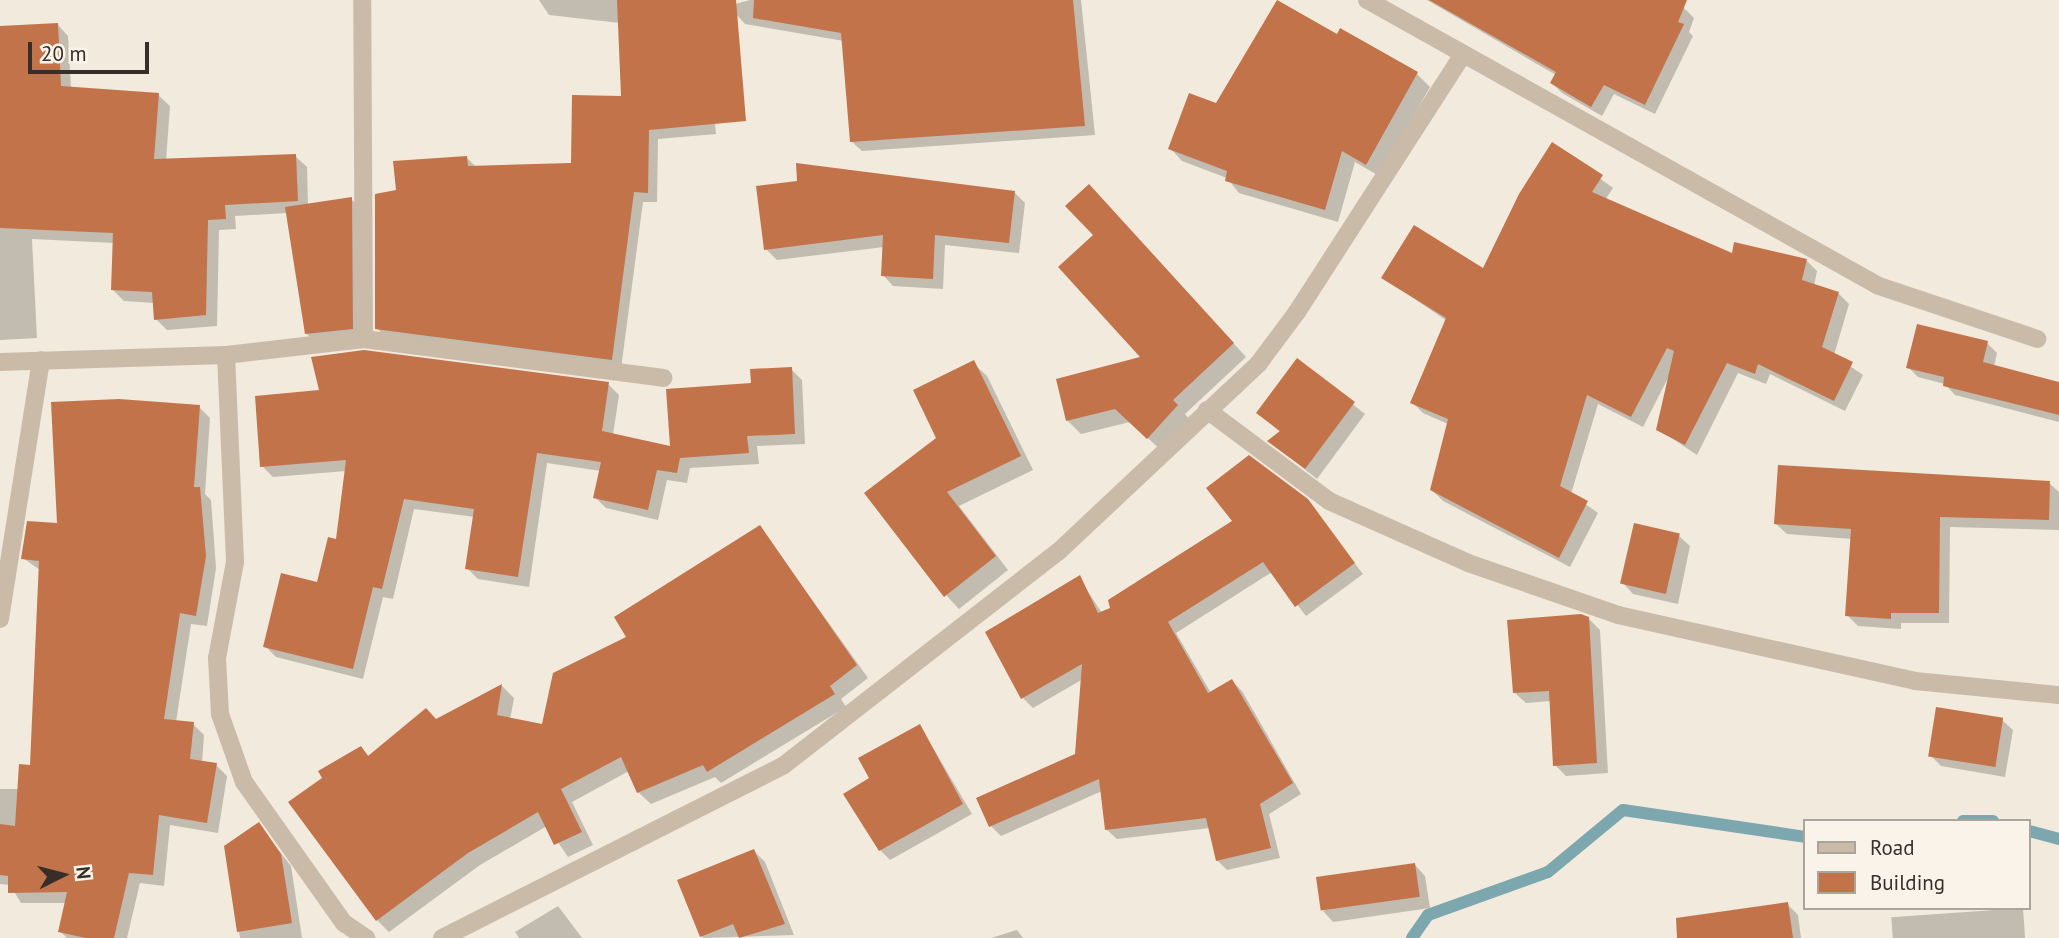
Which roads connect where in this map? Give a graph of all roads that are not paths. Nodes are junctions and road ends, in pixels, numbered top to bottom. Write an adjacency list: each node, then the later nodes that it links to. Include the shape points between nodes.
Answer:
1 (362, 0): 4 (street)
2 (1367, 0): 3 (street)
3 (1463, 54): 5 (street, via 1879,286); 10 (street, via 1297,312 1259,363)
4 (364, 339): 6 (street); 9 (street, via 416,342)
5 (2037, 339)
6 (226, 355): 7 (street); 13 (street, via 235,562 217,658 220,714 244,782 344,923)
7 (41, 360): 8 (street); 11 (street)
8 (0, 362)
9 (663, 378)
10 (1207, 410): 12 (street, via 1329,501 1468,563 1618,615 1915,681); 14 (street, via 1058,552 784,765)
11 (0, 619)
12 (2059, 695)
13 (366, 938)
14 (442, 938)

